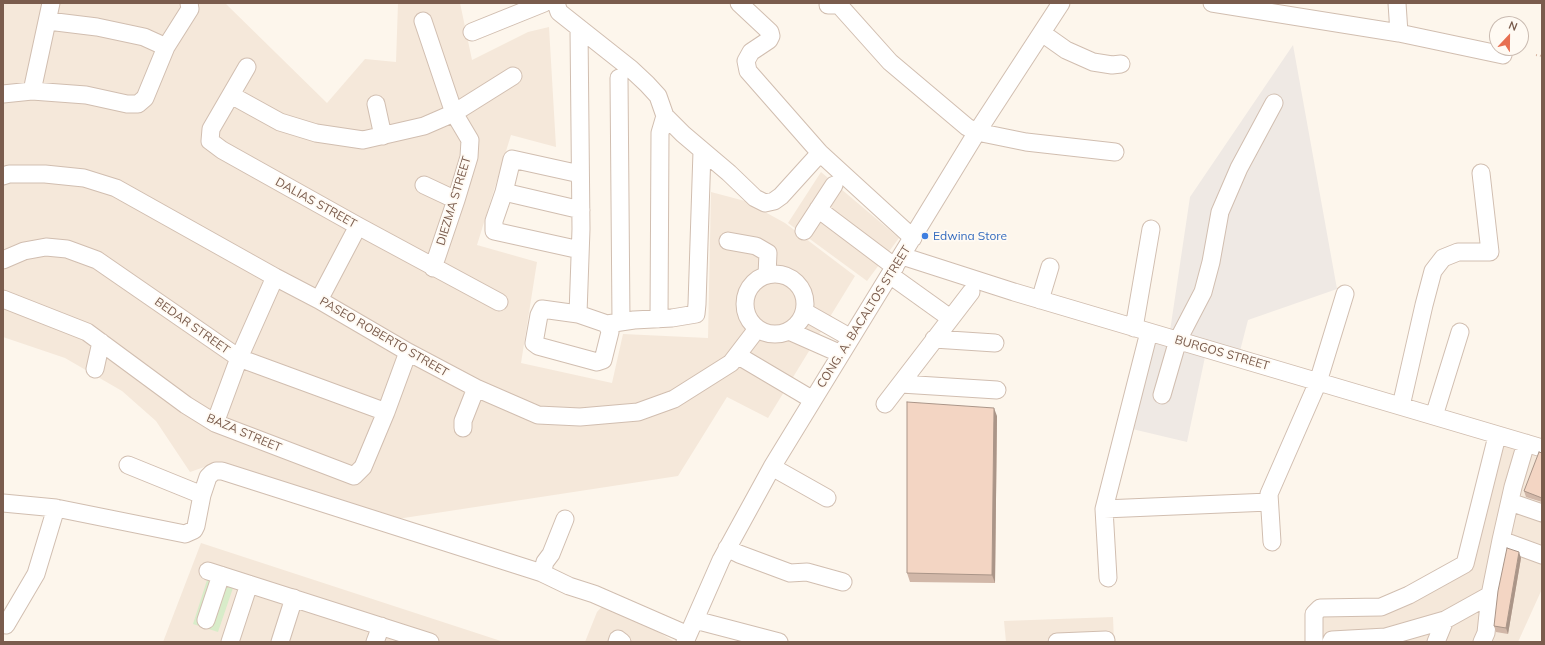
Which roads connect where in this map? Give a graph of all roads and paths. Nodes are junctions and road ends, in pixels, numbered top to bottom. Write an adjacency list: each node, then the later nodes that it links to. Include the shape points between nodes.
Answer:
1 (51, 3): 10 (street)
2 (189, 3): 16 (street, via 190,10)
3 (544, 3): 13 (street)
4 (556, 3): 12 (street, via 558,12)
5 (739, 3): 35 (street, via 770,32 771,36 750,52 746,61 748,71)
6 (1212, 3): 15 (street)
7 (1397, 3): 15 (street)
8 (1055, 4): 14 (street, CONG. A. BACALTOS STREET)
9 (828, 5): 31 (street, via 839,5 890,62 967,127)
10 (48, 21): 16 (street, via 97,27 144,37); 24 (street)
11 (422, 21): 29 (street)
12 (579, 29): 30 (street, via 647,84 658,96); 37 (street)
13 (472, 32)
14 (1042, 33): 20 (street, via 1066,50 1093,62); 31 (street, CONG. A. BACALTOS STREET)
15 (1398, 33): 17 (street)
16 (166, 47): 24 (street, via 145,98 138,104 86,95)
17 (1489, 52)
18 (1536, 55): 19 (path)
19 (1542, 56)
20 (1121, 64)
21 (247, 67): 26 (street, DALIAS STREET)
22 (513, 76): 29 (street)
23 (618, 78): 67 (street)
24 (32, 91): 25 (street)
25 (3, 94)
26 (231, 95): 32 (street, via 280,122 316,133 363,140); 45 (street, DALIAS STREET, via 211,129 210,141)
27 (1274, 102): 74 (street, via 1239,168 1220,212 1203,292)
28 (376, 104): 32 (street)
29 (454, 113): 32 (street, via 424,126); 42 (street, DIEZMA STREET, via 470,140 469,157)
30 (665, 116): 33 (street); 66 (street, via 660,133)
31 (977, 132): 34 (street, via 1026,142); 48 (street, CONG. A. BACALTOS STREET)
32 (383, 136)
33 (702, 151): 35 (street, via 755,198 765,203 782,196); 66 (street, via 696,314)
34 (1114, 152)
35 (820, 153): 48 (street)
36 (1481, 173): 89 (street, via 1490,252 1458,252 1443,258 1433,271)
37 (580, 174): 41 (street, via 512,158); 44 (street)
38 (3, 176): 56 (street, PASEO ROBERTO STREET, via 69,176 116,188)
39 (834, 185): 43 (street)
40 (424, 186): 42 (street)
41 (504, 192): 44 (street); 50 (street, via 494,221 494,230)
42 (456, 200): 54 (street, DIEZMA STREET)
43 (818, 209): 47 (street); 52 (street)
44 (581, 210): 50 (street)
45 (358, 226): 54 (street, DALIAS STREET); 60 (street)
46 (1151, 228): 69 (street)
47 (804, 231)
48 (913, 238): 52 (street, CONG. A. BACALTOS STREET)
49 (728, 241): 55 (street, via 756,246 768,253)
50 (580, 250): 64 (street)
51 (3, 260): 80 (street, BEDAR STREET, via 24,251 46,247 67,249 98,260)
52 (896, 266): 61 (street, BURGOS STREET); 65 (street); 72 (street, CONG. A. BACALTOS STREET)
53 (1050, 267): 61 (street)
54 (433, 268): 62 (street, DALIAS STREET)
55 (767, 275): 63 (street, via 785,275 793,280 804,294); 68 (street, via 756,280 749,288 745,299 745,310)
56 (275, 277): 60 (street, PASEO ROBERTO STREET); 80 (street)
57 (971, 292): 65 (street)
58 (1345, 294): 82 (street)
59 (3, 299): 75 (street, BAZA STREET, via 87,332)
60 (319, 300): 77 (street, PASEO ROBERTO STREET)
61 (1040, 300): 69 (street, BURGOS STREET)
62 (499, 302)
63 (805, 312): 70 (street, via 799,323); 72 (street)
64 (578, 314): 67 (street); 67 (street, via 542,309 534,343 597,362 603,360)
65 (950, 318): 73 (street)
66 (659, 319): 67 (street)
67 (614, 323)
68 (757, 329): 70 (street, via 778,334); 79 (street, PASEO ROBERTO STREET)
69 (1142, 330): 74 (street, BURGOS STREET); 105 (street)
70 (789, 331): 78 (street)
71 (1460, 332): 91 (street)
72 (851, 338): 78 (street, CONG. A. BACALTOS STREET)
73 (934, 340): 76 (street); 83 (street)
74 (1178, 340): 82 (street, BURGOS STREET); 86 (street)
75 (101, 342): 81 (street); 92 (street, BAZA STREET, via 186,405)
76 (995, 343)
77 (408, 352): 84 (street, PASEO ROBERTO STREET); 90 (street, BAZA STREET)
78 (841, 354): 87 (street, CONG. A. BACALTOS STREET)
79 (737, 355): 84 (street, PASEO ROBERTO STREET, via 731,362 674,400 638,412 580,417 538,415); 87 (street)
80 (239, 358): 90 (street, BEDAR STREET); 92 (street)
81 (95, 369)
82 (1318, 382): 89 (street, BURGOS STREET); 101 (street, via 1269,494)
83 (901, 384): 85 (street); 88 (street)
84 (476, 388): 93 (street, via 463,421)
85 (997, 390)
86 (1162, 396)
87 (813, 400): 98 (street, CONG. A. BACALTOS STREET)
88 (885, 404)
89 (1401, 406): 91 (street, BURGOS STREET)
90 (386, 412): 92 (street, BAZA STREET, via 364,466 354,476)
91 (1434, 416): 94 (street, BURGOS STREET)
92 (215, 423)
93 (463, 428)
94 (1498, 436): 95 (street, BURGOS STREET); 134 (street, via 1465,564 1381,607 1320,608 1314,614)
95 (1526, 444): 96 (street, BURGOS STREET); 102 (street)
96 (1542, 448)
97 (128, 465): 99 (street)
98 (772, 467): 100 (street); 110 (street, CONG. A. BACALTOS STREET)
99 (202, 495): 104 (street, via 196,526 194,530 185,534); 112 (street, via 208,477 216,471 222,471)
100 (827, 498)
101 (1269, 502): 105 (street); 109 (street)
102 (1510, 502): 106 (street); 108 (street)
103 (3, 503): 104 (street)
104 (56, 508): 121 (street, via 36,574)
105 (1104, 509): 113 (street)
106 (1542, 513)
107 (565, 518): 112 (street)
108 (1501, 540): 111 (street); 116 (street)
109 (1272, 542)
110 (727, 548): 114 (street, via 790,573 807,572); 119 (street, CONG. A. BACALTOS STREET)
111 (1542, 555)
112 (542, 573): 123 (street, via 594,594)
113 (1108, 578)
114 (843, 582)
115 (249, 584): 117 (street); 118 (street, via 215,573); 125 (street)
116 (1490, 595): 120 (street); 137 (street, via 1486,633)
117 (294, 598): 122 (street); 126 (street)
118 (206, 620)
119 (695, 620): 123 (street, CONG. A. BACALTOS STREET); 131 (street)
120 (1445, 620): 135 (street, via 1386,638); 136 (street)
121 (6, 625)
122 (381, 626): 127 (street); 128 (street)
123 (686, 639)
124 (1106, 640): 133 (street)
125 (230, 642)
126 (280, 642)
127 (375, 642)
128 (430, 642)
129 (617, 642): 130 (street, via 618,639)
130 (622, 642)
131 (779, 642)
132 (1057, 642): 133 (street)
133 (1082, 642)
134 (1314, 642)
135 (1331, 642)
136 (1436, 642)
137 (1482, 642)

